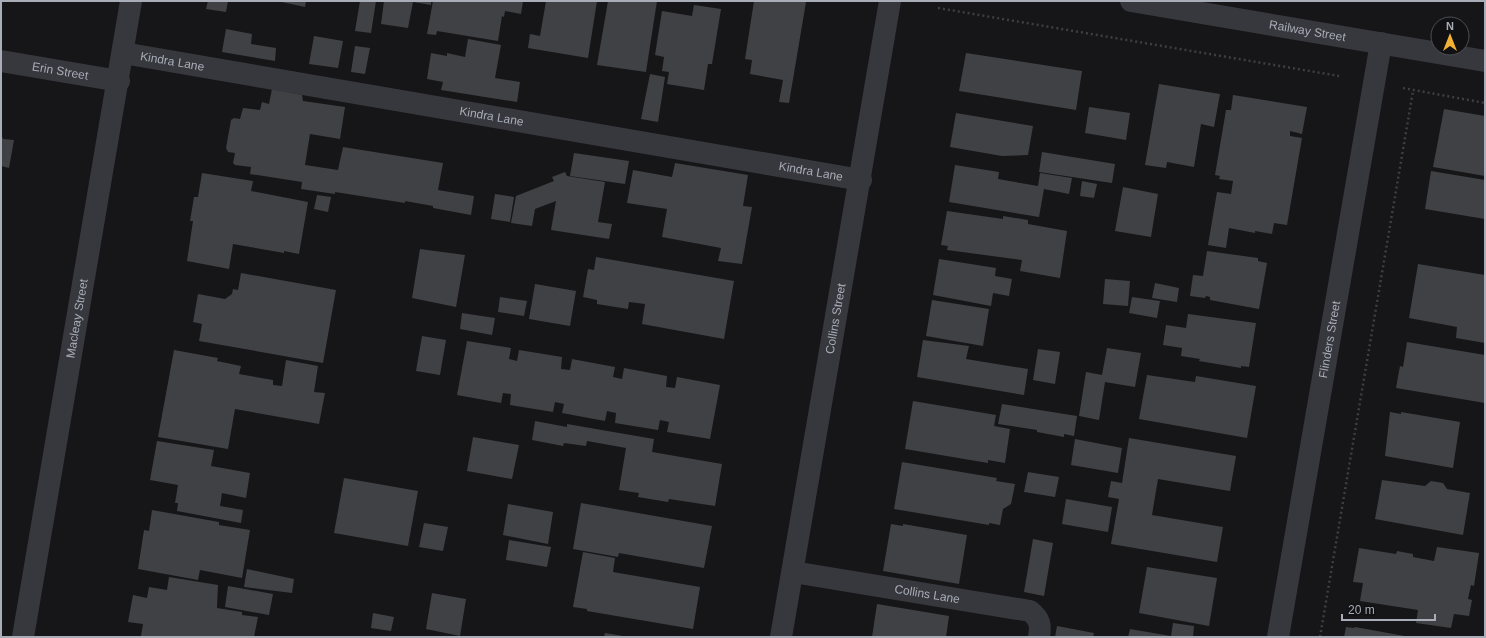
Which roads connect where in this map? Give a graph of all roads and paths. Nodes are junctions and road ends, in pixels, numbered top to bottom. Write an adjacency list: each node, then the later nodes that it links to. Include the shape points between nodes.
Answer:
1 (131, 1): 6 (street, Macleay Street)
2 (890, 1): 14 (street, Collins Street)
3 (1131, 1): 5 (street, Railway Street)
4 (938, 8): 9 (path)
5 (1381, 43): 8 (street, Railway Street); 19 (street, Flinders Street)
6 (123, 53): 10 (street, Macleay Street); 14 (street, Kindra Lane)
7 (1, 61): 10 (street, Erin Street)
8 (1485, 61)
9 (1339, 76)
10 (119, 81): 16 (street, Macleay Street)
11 (1403, 88): 12 (path)
12 (1413, 91): 13 (path); 20 (path)
13 (1485, 103)
14 (861, 180): 15 (street, Collins Street)
15 (793, 572): 17 (street, Collins Street); 18 (street, Collins Lane, via 1030,611 1038,617 1041,626)
16 (23, 637)
17 (782, 637)
18 (1039, 637)
19 (1278, 637)
20 (1320, 637)

